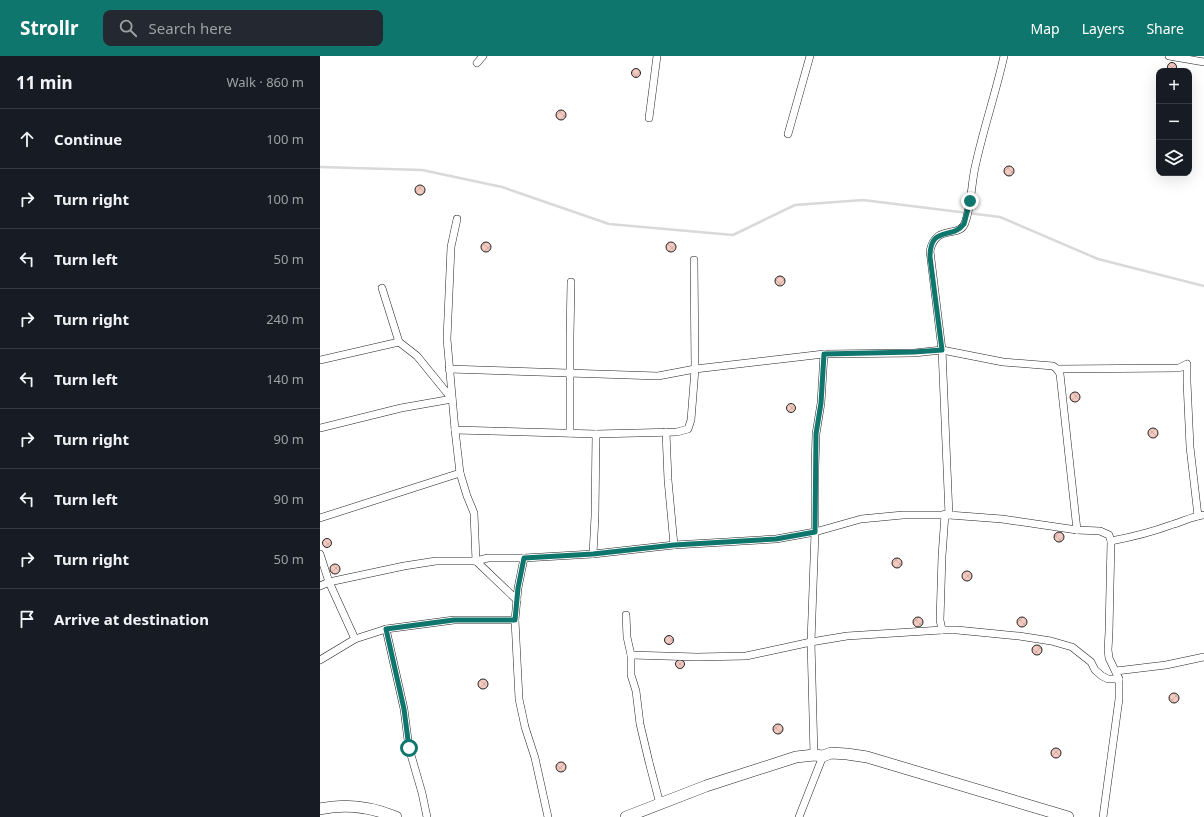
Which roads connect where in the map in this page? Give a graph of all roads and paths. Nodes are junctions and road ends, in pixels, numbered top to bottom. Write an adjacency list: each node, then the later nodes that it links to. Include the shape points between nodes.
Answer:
1 (483, 56): 7 (street)
2 (657, 56): 8 (street)
3 (810, 56): 9 (street)
4 (1004, 56): 15 (street, via 982,134 964,224 959,230 937,237 930,251)
5 (1169, 56): 6 (street)
6 (1204, 62)
7 (477, 63)
8 (649, 118)
9 (788, 134)
10 (458, 219): 18 (street, via 451,247 447,339)
11 (694, 260): 19 (street)
12 (571, 282): 21 (street)
13 (382, 288): 14 (street)
14 (399, 342): 17 (street); 22 (street, via 416,356)
15 (942, 350): 16 (street); 20 (street, via 1003,362 1048,365); 29 (street)
16 (824, 354): 19 (street); 33 (street, via 816,434)
17 (320, 360)
18 (449, 369): 21 (street); 22 (street)
19 (695, 369): 21 (street, via 658,376); 25 (street, via 690,424 686,430)
20 (1057, 369): 30 (street, via 1179,368 1188,364 1190,447); 32 (street, via 1060,374)
21 (571, 373): 26 (street)
22 (452, 399): 23 (street, via 401,408); 24 (street)
23 (320, 428)
24 (455, 430): 26 (street); 28 (street)
25 (666, 432): 27 (street); 35 (street)
26 (570, 433): 27 (street)
27 (596, 434): 37 (street)
28 (460, 473): 31 (street); 39 (street, via 475,518)
29 (947, 514): 32 (street, via 1002,518); 33 (street, via 861,519); 46 (street, via 940,620)
30 (1201, 516): 34 (street, via 1144,534)
31 (320, 518)
32 (1076, 530): 34 (street, via 1100,531 1109,535)
33 (815, 532): 35 (street, via 776,539); 48 (street)
34 (1111, 541): 52 (street, via 1108,650)
35 (674, 545): 37 (street)
36 (320, 554): 40 (street)
37 (593, 554): 38 (street)
38 (524, 558): 39 (street, via 488,558); 42 (street)
39 (476, 562): 40 (street, via 436,561); 42 (street)
40 (328, 582): 41 (street); 47 (street)
41 (320, 586)
42 (517, 600): 44 (street)
43 (626, 615): 49 (street)
44 (515, 620): 45 (street, via 454,620); 59 (street, via 519,699)
45 (386, 629): 47 (street); 58 (street, via 404,709 409,748)
46 (942, 630): 48 (street, via 869,634); 53 (street, via 1013,636 1072,646 1091,662 1102,676)
47 (355, 639): 51 (street)
48 (810, 642): 49 (street, via 746,656); 54 (street)
49 (631, 655): 55 (street, via 631,675 636,691 640,724)
50 (1204, 657): 52 (street)
51 (320, 660)
52 (1116, 671): 53 (street)
53 (1119, 679): 63 (street, via 1119,699)
54 (819, 755): 55 (street, via 796,757); 61 (street); 62 (street, via 847,754 866,757)
55 (660, 804): 60 (street)
56 (321, 809): 57 (street, via 355,806)
57 (396, 817)
58 (427, 817)
59 (548, 817)
60 (626, 817)
61 (799, 817)
62 (1068, 817)
63 (1103, 817)

